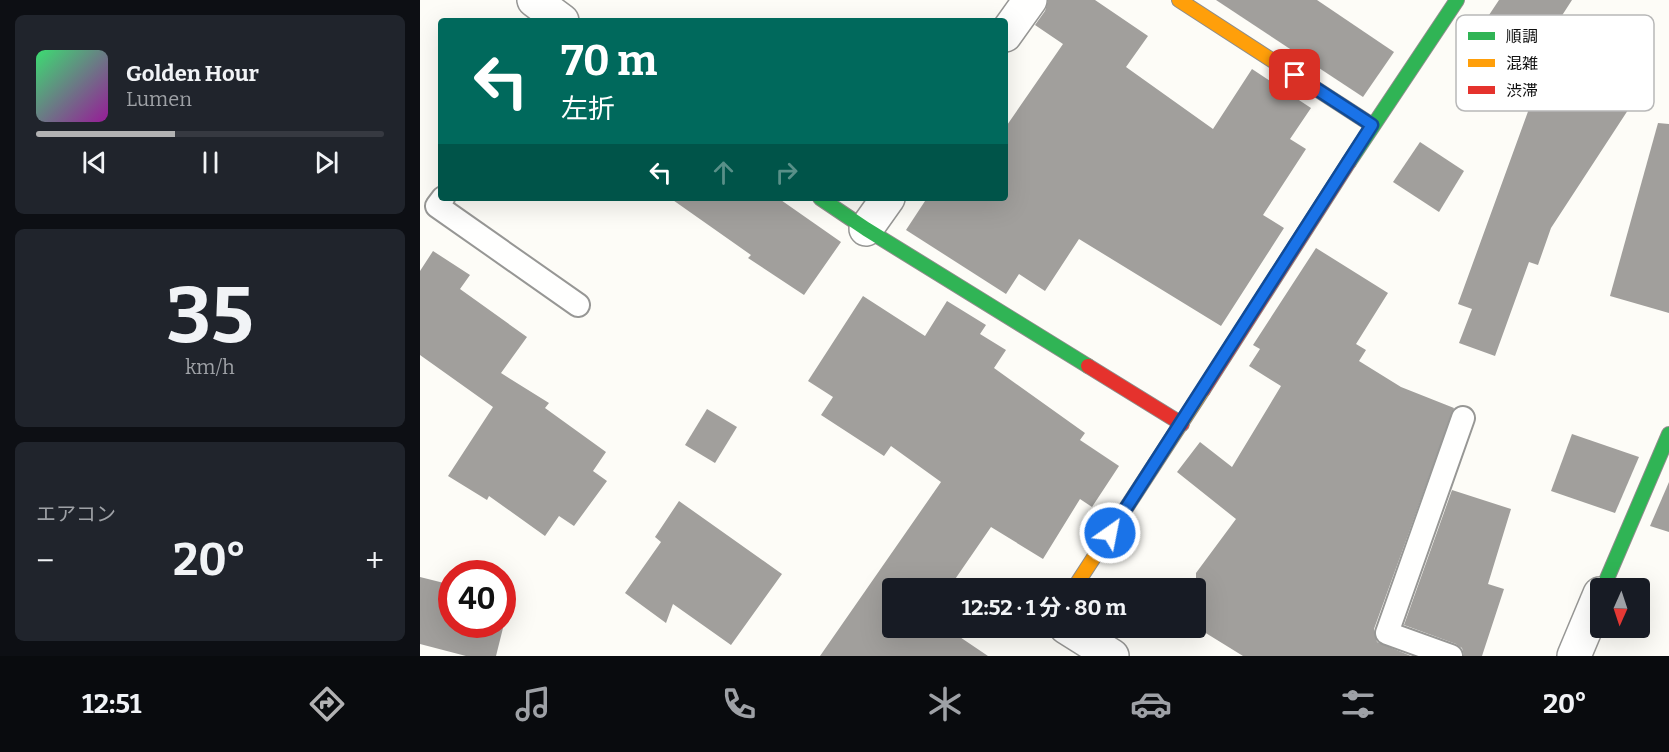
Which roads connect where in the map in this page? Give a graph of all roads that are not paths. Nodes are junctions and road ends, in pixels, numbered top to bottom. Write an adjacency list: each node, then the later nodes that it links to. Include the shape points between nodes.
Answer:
1 (534, 0): 5 (street)
2 (1030, 0): 6 (street)
3 (1179, 0): 7 (street)
4 (1457, 0): 7 (street)
5 (558, 18)
6 (1008, 31)
7 (1372, 125): 14 (street)
8 (433, 200): 12 (lane)
9 (824, 201): 11 (street)
10 (886, 201): 11 (street)
11 (866, 229): 14 (street)
12 (578, 305)
13 (1463, 418): 21 (lane, via 1387,633)
14 (1182, 424): 16 (street)
15 (1669, 434): 17 (street)
16 (1081, 578)
17 (1607, 578)
18 (1590, 618): 22 (street)
19 (1083, 638): 20 (street)
20 (1112, 656)
21 (1451, 656)
22 (1574, 656)

